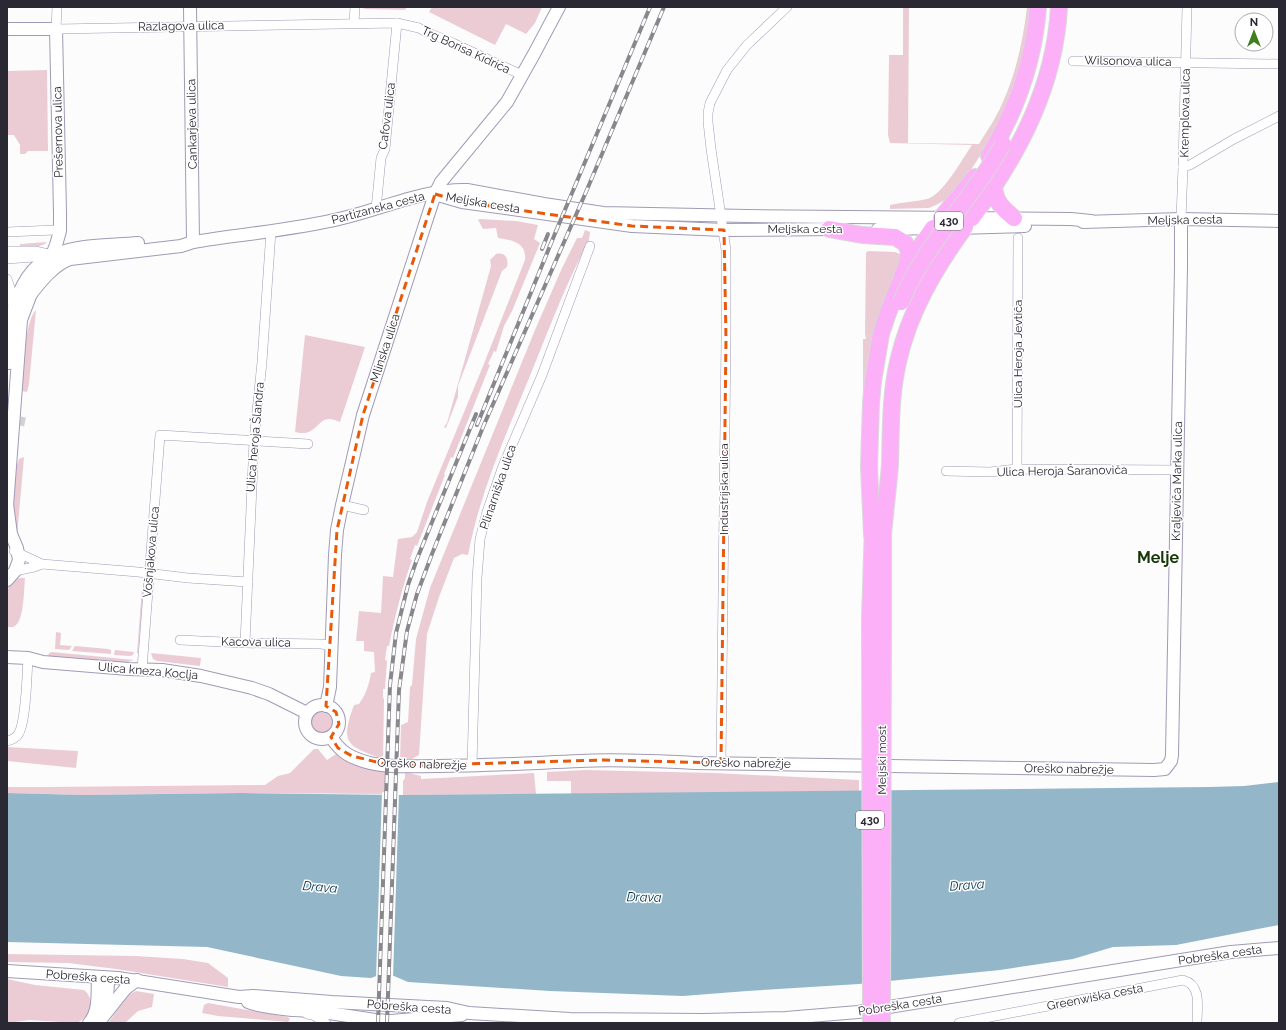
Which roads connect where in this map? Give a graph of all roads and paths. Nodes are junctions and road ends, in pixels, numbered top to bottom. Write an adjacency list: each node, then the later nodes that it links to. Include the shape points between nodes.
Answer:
1 (57, 7): 15 (street, Prešernova ulica)
2 (190, 7): 13 (street, Cankarjeva ulica)
3 (355, 7): 11 (street)
4 (559, 7): 19 (street, Partizanska cesta)
5 (787, 7): 26 (street, Industrijska ulica, via 747,45 731,65 710,103 708,122)
6 (1038, 7): 31 (highway, via 1025,76 1010,116 984,164)
7 (1046, 7): 21 (highway, 430, via 1043,36 1033,77)
8 (1052, 7): 21 (highway, 430, via 1040,77 1024,119)
9 (1059, 7): 23 (highway, via 1052,59 1039,101 1022,140)
10 (1187, 7): 17 (street, Kremplova ulica)
11 (354, 23): 12 (street, Trg Borisa Kidriča); 13 (street, Razlagova ulica)
12 (397, 23): 19 (street, Trg Borisa Kidriča, via 419,28); 25 (street, Cafova ulica)
13 (190, 26): 15 (street, Razlagova ulica); 39 (street, Cankarjeva ulica)
14 (7, 29): 15 (street, Razlagova ulica)
15 (56, 29): 42 (street, Prešernova ulica, via 60,225 59,238)
16 (1073, 61): 17 (street, Wilsonova ulica)
17 (1186, 62): 18 (street, Wilsonova ulica); 22 (street, Kremplova ulica)
18 (1279, 64)
19 (522, 76): 24 (street, Partizanska cesta, via 507,102 441,182)
20 (1279, 116): 22 (street)
21 (1006, 145): 58 (highway, 430, bridge, via 917,269 890,336 881,380)
22 (1183, 167): 28 (street, Kremplova ulica)
23 (994, 187): 27 (highway, via 1000,206); 32 (highway)
24 (435, 194): 25 (street, Partizanska cesta, via 409,198); 26 (street, Meljska cesta, via 467,190 603,213); 35 (street, Meljska cesta, via 467,202 632,226); 56 (street, Mlinska ulica, via 363,415)
25 (376, 209): 36 (street, Partizanska cesta, via 336,220)
26 (721, 216): 31 (street, Meljska cesta); 35 (street, Industrijska ulica)
27 (1014, 218): 29 (street, Meljska cesta); 32 (street, Meljska cesta)
28 (1181, 219): 29 (street, Meljska cesta); 30 (street, Meljska cesta); 54 (street, Kraljeviča Marka ulica)
29 (1091, 221): 32 (street, Meljska cesta, via 1059,225)
30 (1279, 221)
31 (937, 223): 32 (street, Meljska cesta); 33 (street, Meljska cesta); 46 (highway, via 918,250)
32 (968, 223): 58 (highway, via 944,255 926,288 915,311 898,362 891,405 890,466)
33 (829, 229): 35 (street, Meljska cesta); 46 (highway, via 902,240 908,247 909,255)
34 (54, 230): 37 (street)
35 (724, 230): 75 (street, Industrijska ulica, via 726,338)
36 (271, 231): 39 (street, Partizanska cesta); 50 (street, Ulica heroja Šlandra)
37 (7, 232)
38 (1018, 238): 52 (street, Ulica Heroja Jevtiča)
39 (193, 242): 42 (street, Partizanska cesta, via 174,241 83,248); 43 (street, Partizanska cesta, via 181,246)
40 (590, 246): 78 (street, Plinarniška ulica, via 542,375 503,466 480,540 476,578)
41 (7, 251): 42 (street, Partizanska cesta, via 35,251)
42 (52, 255): 43 (street, Partizanska cesta); 44 (street, Partizanska cesta); 47 (street, Prešernova ulica); 48 (street, via 31,272 18,296)
43 (76, 258): 47 (street, via 58,266)
44 (7, 259)
45 (7, 279): 48 (street)
46 (900, 283): 58 (highway, via 881,334 871,403 869,466)
47 (31, 294): 55 (street, Prešernova ulica, via 23,312 20,330)
48 (13, 313): 49 (street)
49 (7, 389)
50 (254, 441): 51 (street); 61 (street, Vošnjakova ulica, via 160,435); 63 (street, Ulica heroja Šlandra)
51 (308, 444)
52 (1017, 469): 53 (street, Ulica Heroja Šaranoviča, via 990,472); 54 (street, Ulica Heroja Šaranoviča)
53 (946, 470)
54 (1177, 470): 77 (street, Kraljeviča Marka ulica, via 1172,755)
55 (7, 505): 59 (street, Prešernova ulica)
56 (342, 505): 57 (street); 67 (street, Mlinska ulica, via 335,555)
57 (364, 510)
58 (878, 535): 64 (highway, 430)
59 (11, 545): 60 (street); 62 (street, via 13,559)
60 (42, 564): 61 (street); 62 (street)
61 (149, 574): 63 (street); 70 (street, Vošnjakova ulica)
62 (9, 575)
63 (248, 582): 66 (street, Ulica heroja Šlandra)
64 (876, 618): 87 (highway, Meljski most / 430, bridge); 93 (highway, Meljski most / 430, bridge)
65 (180, 640): 66 (street, Kacova ulica)
66 (245, 643): 67 (street, Kacova ulica)
67 (332, 646): 71 (street, Mlinska ulica)
68 (7, 657): 69 (street, Ulica kneza Koclja)
69 (28, 658): 70 (street, Ulica kneza Koclja, via 44,662); 74 (street, via 23,722 18,735)
70 (142, 670): 72 (street, Ulica kneza Koclja, via 170,671 229,682 269,694)
71 (326, 706): 72 (street, via 317,706); 73 (street, via 336,712 339,720)
72 (307, 714): 73 (street, via 304,724 309,734 318,739)
73 (331, 737): 78 (street, Oreško nabrežje, via 343,752 370,763 400,766)
74 (7, 741)
75 (721, 763): 76 (street, Oreško nabrežje); 78 (street, Oreško nabrežje, via 612,760)
76 (876, 765): 77 (street, Oreško nabrežje, via 1154,770 1165,769); 87 (street, Meljski most, via 877,988)
77 (1169, 765)
78 (472, 766)
79 (1279, 948): 87 (street, Pobreška cesta, via 1231,952)
80 (7, 971): 81 (street, Pobreška cesta)
81 (101, 977): 82 (street, Pobreška cesta); 88 (street, via 108,983); 91 (street, via 93,1018)
82 (136, 980): 83 (street, Pobreška cesta); 88 (street, via 125,989)
83 (239, 997): 84 (street, Pobreška cesta); 85 (street, Pobreška cesta, via 251,1003)
84 (350, 1003): 86 (street, Pobreška cesta, via 448,1008); 89 (street, Pobreška cesta)
85 (302, 1011): 89 (street, via 309,1010); 92 (street, Pobreška cesta)
86 (469, 1013): 89 (street, via 391,1021); 90 (street, Pobreška cesta)
87 (880, 1016): 90 (street, Pobreška cesta, via 837,1014 752,1019)
88 (101, 1019)
89 (349, 1019)
90 (570, 1021)
91 (88, 1023)
92 (326, 1023)
93 (871, 1023)
94 (959, 1023): 95 (street, Greenwiška cesta, via 1183,980 1188,982 1197,994)
95 (1197, 1023)

